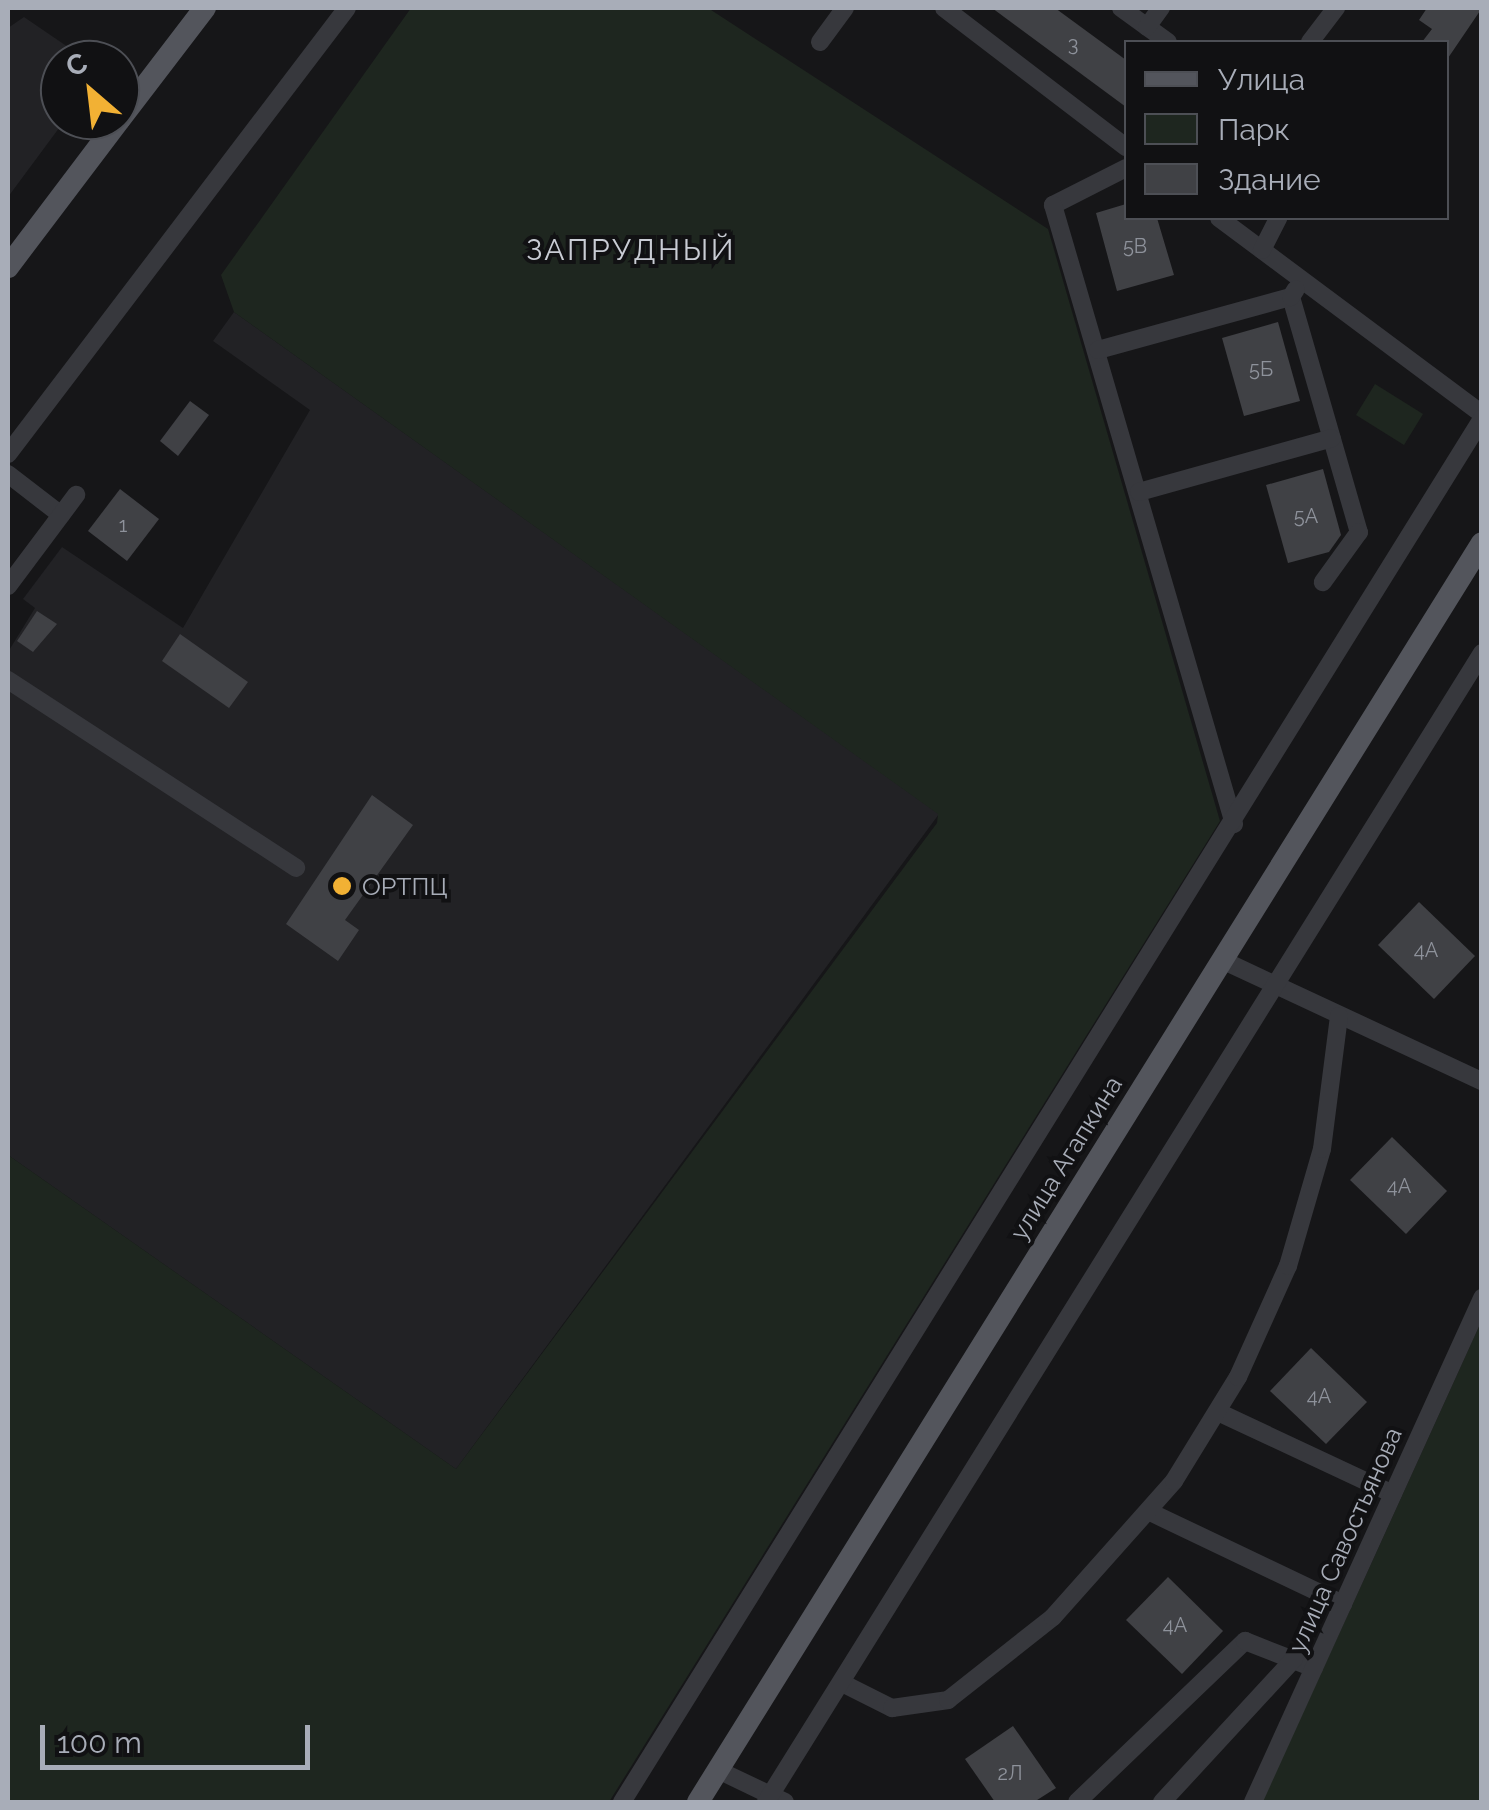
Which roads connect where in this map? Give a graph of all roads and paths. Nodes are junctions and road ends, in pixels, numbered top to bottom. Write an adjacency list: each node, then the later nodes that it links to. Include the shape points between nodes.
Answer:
1 (205, 8): 12 (main road)
2 (346, 8): 25 (street)
3 (845, 8): 11 (street)
4 (944, 8): 14 (street)
5 (1121, 8): 8 (street)
6 (1161, 8): 8 (street)
7 (1336, 8): 10 (street)
8 (1147, 27): 9 (street)
9 (1165, 40)
10 (1312, 40)
11 (820, 42)
12 (140, 94)
13 (105, 140): 19 (main road)
14 (1124, 145)
15 (1124, 169): 22 (street, via 1053,205)
16 (1222, 220): 18 (street)
17 (1277, 220): 18 (street)
18 (1262, 250): 20 (street)
19 (8, 267)
20 (1302, 280): 21 (street); 23 (street)
21 (1291, 296): 22 (street); 24 (street)
22 (1098, 350): 27 (street)
23 (1482, 416): 35 (street)
24 (1332, 438): 27 (street); 31 (street, via 1358,532)
25 (8, 454)
26 (8, 474): 29 (street)
27 (1140, 492): 35 (street)
28 (76, 495): 29 (street)
29 (61, 515): 32 (street)
30 (1482, 543): 37 (main road, улица Агапкина)
31 (1323, 582)
32 (8, 586)
33 (1482, 653): 38 (street)
34 (8, 680): 36 (street)
35 (1234, 824): 51 (street)
36 (296, 868)
37 (1222, 960): 38 (street); 49 (main road, улица Агапкина)
38 (1277, 986): 39 (street); 48 (street)
39 (1339, 1016): 40 (street); 42 (street, via 1334,1089 1307,1208 1265,1322)
40 (1482, 1082)
41 (1482, 1298): 43 (street, улица Савостьянова)
42 (1218, 1412): 43 (street); 44 (street)
43 (1393, 1494): 45 (street, улица Савостьянова)
44 (1150, 1512): 45 (street); 48 (street, via 1053,1617 948,1700 892,1708)
45 (1344, 1604): 47 (street, улица Савостьянова)
46 (1294, 1659): 47 (street); 53 (street, via 1252,1641 1238,1645 1139,1749); 54 (street)
47 (1314, 1668): 55 (street, улица Савостьянова)
48 (844, 1684): 50 (street)
49 (718, 1770): 50 (street); 52 (main road, улица Агапкина)
50 (774, 1800)
51 (622, 1802)
52 (698, 1802)
53 (1077, 1802)
54 (1162, 1802)
55 (1253, 1802)

